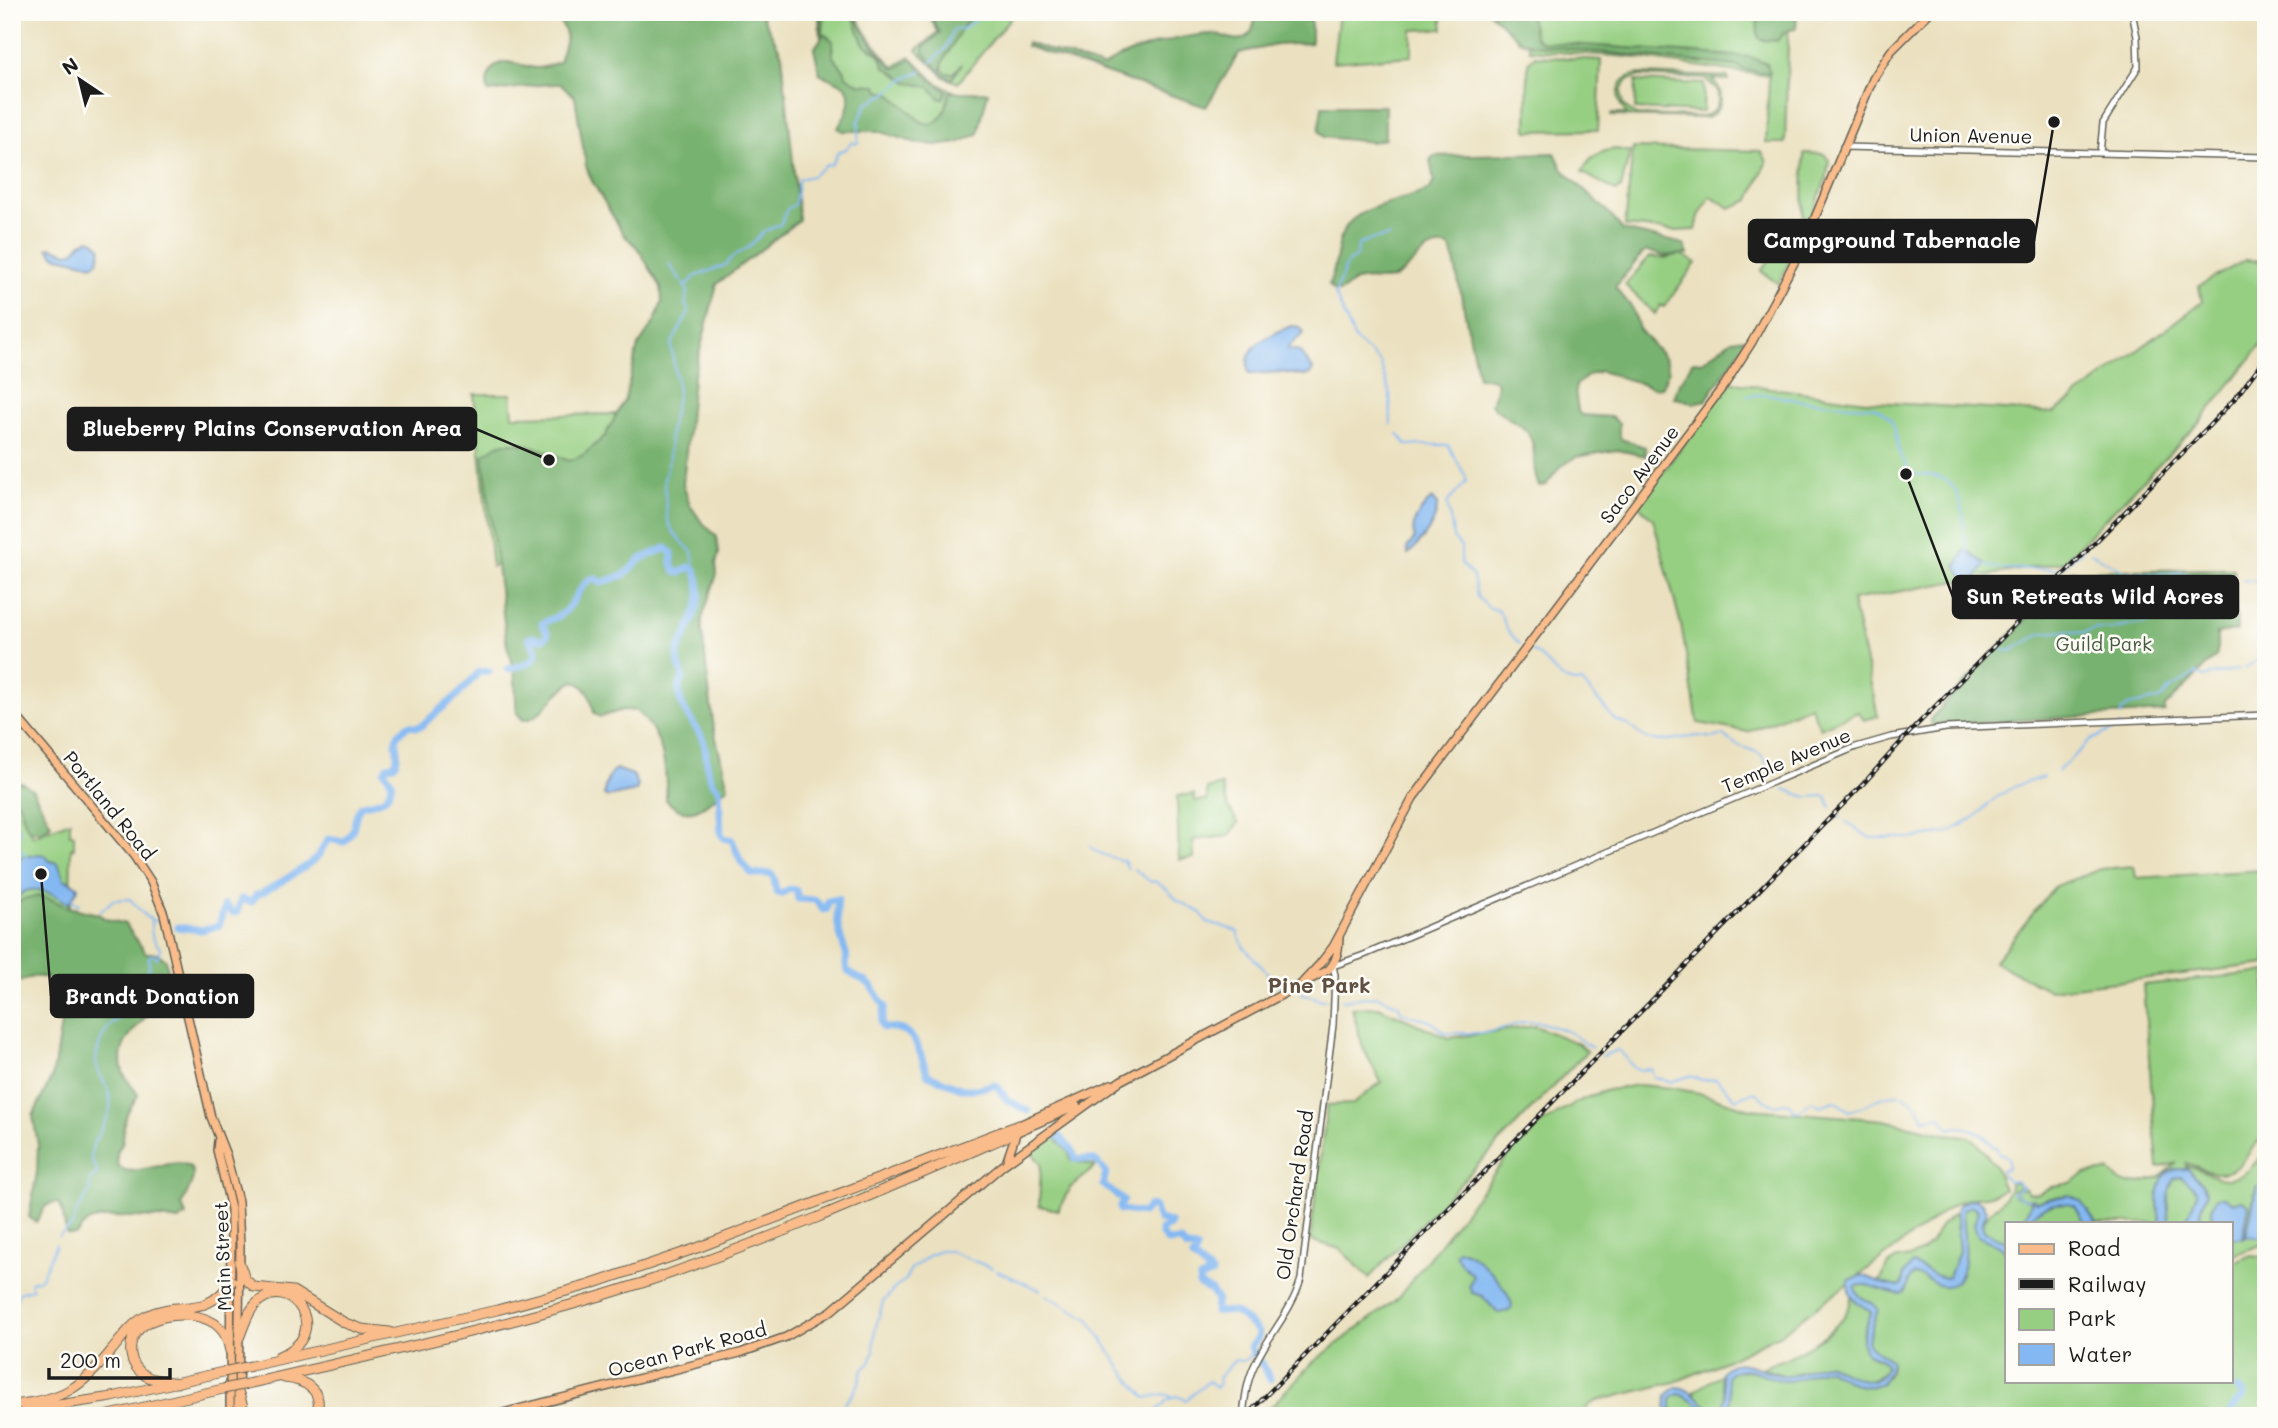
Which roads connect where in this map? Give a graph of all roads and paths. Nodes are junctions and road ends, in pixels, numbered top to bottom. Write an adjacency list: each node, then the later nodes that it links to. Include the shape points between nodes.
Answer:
1 (1930, 12): 3 (main road, Saco Avenue, via 1881,65)
2 (2132, 12): 4 (street, via 2138,66 2104,123)
3 (1843, 148): 4 (street, Union Avenue); 8 (main road, Saco Avenue, via 1802,250 1726,384 1413,798)
4 (2100, 153): 5 (street, Union Avenue)
5 (2266, 157)
6 (12, 711): 11 (main road, Portland Road, via 148,876 164,914)
7 (2266, 715): 10 (street, Temple Avenue, via 1946,728 1883,739 1348,961)
8 (1339, 937): 9 (main road, Saco Avenue); 10 (main road, Saco Avenue)
9 (1327, 956): 10 (main road, via 1327,964); 12 (main road, Saco Avenue)
10 (1335, 962): 12 (main road); 37 (street, Old Orchard Road, via 1334,1019 1301,1279 1292,1304 1254,1366)
11 (177, 968): 16 (main road, Main Street)
12 (1303, 982): 13 (main road, Ocean Park Road)
13 (1120, 1081): 14 (main road, Ocean Park Road); 15 (main road, Ocean Park Road)
14 (1103, 1093): 15 (main road); 18 (main road, Ocean Park Road)
15 (1017, 1129): 17 (main road, Ocean Park Road); 22 (highway, via 645,1267); 26 (highway, via 754,1242 642,1283 500,1324)
16 (218, 1141): 20 (main road, Main Street, via 238,1201); 21 (main road, Main Street, via 231,1209)
17 (1013, 1144): 18 (main road); 19 (main road, Ocean Park Road)
18 (1023, 1150): 19 (main road, Ocean Park Road)
19 (1002, 1166): 36 (main road, Ocean Park Road, via 840,1304 792,1334 740,1353)
20 (239, 1262): 22 (highway, via 245,1279 254,1287 300,1293 337,1319 362,1329); 23 (main road, Main Street)
21 (232, 1281): 24 (main road, Main Street); 29 (highway, via 209,1303 157,1312 136,1322 90,1376 71,1391 45,1401)
22 (406, 1332): 25 (highway)
23 (239, 1338): 25 (highway, via 263,1298 288,1297 303,1312 306,1331 298,1345); 28 (main road, Main Street)
24 (230, 1351): 27 (highway, via 222,1330 206,1320 173,1316 145,1324 132,1343 134,1365 147,1377); 32 (main road, Main Street)
25 (251, 1366): 27 (highway, bridge)
26 (275, 1377): 31 (highway, bridge); 35 (highway, via 311,1386 318,1402)
27 (178, 1384): 30 (highway, via 65,1406)
28 (239, 1394): 33 (main road, Main Street); 34 (highway)
29 (12, 1405)
30 (12, 1411)
31 (105, 1416)
32 (230, 1416)
33 (238, 1416)
34 (246, 1416)
35 (316, 1416)
36 (491, 1416)
37 (1243, 1416)

